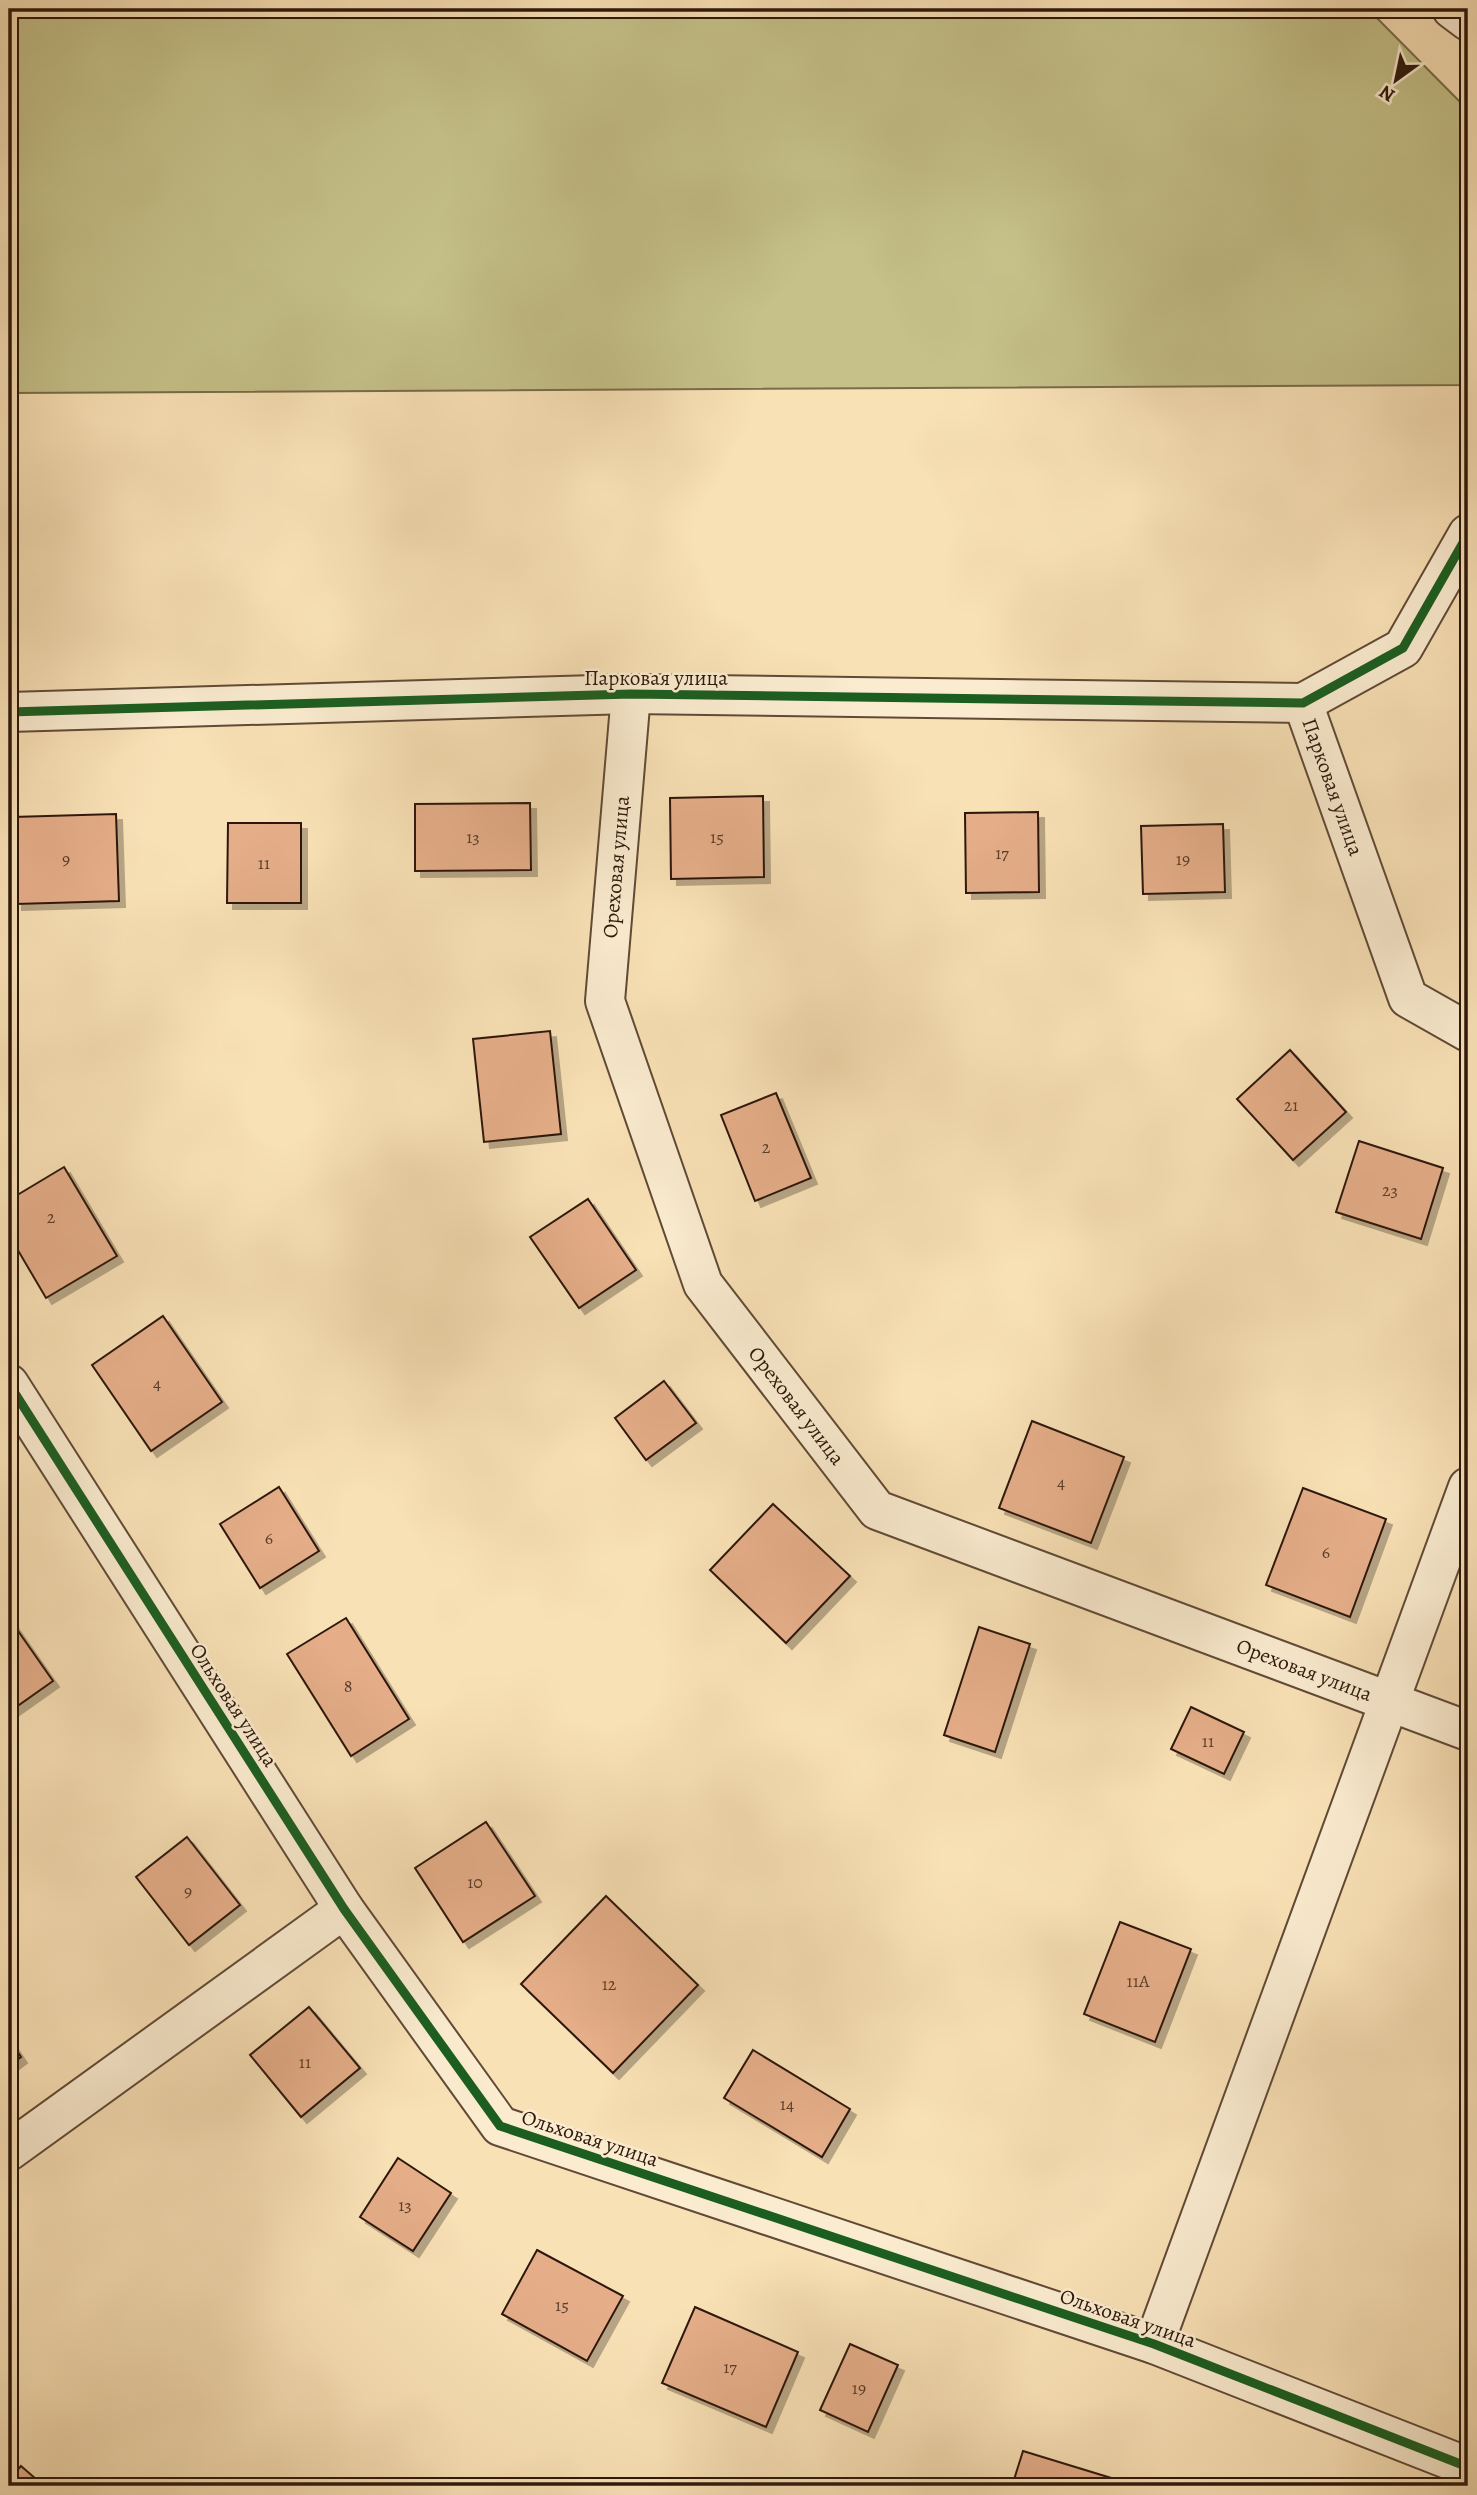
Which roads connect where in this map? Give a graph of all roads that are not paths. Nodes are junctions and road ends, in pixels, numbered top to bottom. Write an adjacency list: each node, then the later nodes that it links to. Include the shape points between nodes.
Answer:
1 (1452, 9): 2 (street)
2 (1468, 21)
3 (1468, 534): 5 (street, via 1403,648)
4 (631, 694): 5 (street, Парковая улица); 6 (street, Парковая улица); 10 (street, Ореховая улица, via 605,1001 703,1284 877,1510)
5 (1303, 703): 7 (street, Парковая улица, via 1408,998)
6 (9, 712)
7 (1468, 1032)
8 (9, 1384): 12 (street, Ольховая улица)
9 (1468, 1487): 10 (street)
10 (1391, 1701): 11 (street, Ореховая улица); 14 (street)
11 (1468, 1731)
12 (344, 1909): 13 (street); 14 (street, Ольховая улица, via 500,2126)
13 (9, 2151)
14 (1154, 2344): 15 (street, Ольховая улица)
15 (1468, 2467)

